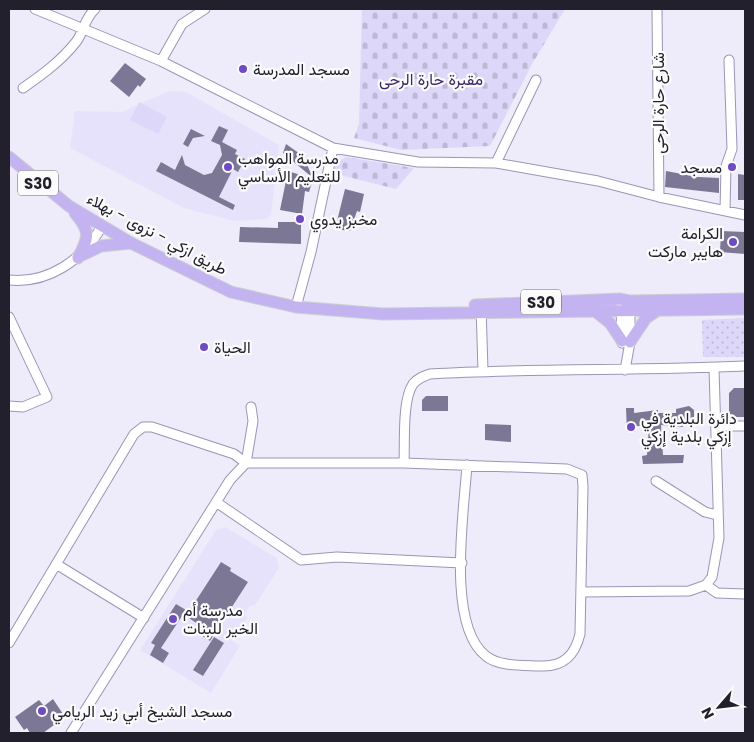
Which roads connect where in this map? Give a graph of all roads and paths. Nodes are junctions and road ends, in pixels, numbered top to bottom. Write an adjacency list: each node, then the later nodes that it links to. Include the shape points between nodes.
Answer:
1 (35, 9): 5 (street)
2 (95, 9): 5 (street, via 87,16)
3 (205, 9): 7 (street, via 182,24)
4 (657, 9): 13 (street, شارع حارة الرحى)
5 (82, 29): 7 (street); 9 (street, via 77,40 51,68)
6 (729, 60): 15 (street, via 732,149 726,166)
7 (161, 61): 10 (street)
8 (536, 80): 12 (street)
9 (23, 88)
10 (332, 148): 12 (street, via 418,162); 23 (street)
11 (9, 157): 14 (main road, طريق ازكي - نزوى - بهلاء / S30)
12 (496, 163): 13 (street)
13 (658, 197): 15 (street)
14 (69, 206): 17 (main road, طريق ازكي - نزوى - بهلاء / S30); 19 (main road, via 88,232)
15 (725, 211): 16 (street)
16 (745, 214)
17 (102, 226): 18 (main road, طريق ازكي - نزوى - بهلاء / S30); 19 (street)
18 (131, 243): 19 (main road, via 101,246); 23 (main road, طريق ازكي - نزوى - بهلاء / S30, via 231,292)
19 (78, 258): 20 (street, via 55,272 27,281)
20 (9, 280)
21 (745, 299): 22 (main road, طريق ازكي - نزوى - بهلاء / S30)
22 (625, 305): 24 (main road, طريق ازكي - نزوى - بهلاء / S30); 26 (main road, طريق ازكي - نزوى - بهلاء / S30); 27 (main road, طريق ازكي - نزوى - بهلاء / S30); 29 (street)
23 (296, 307): 24 (main road, طريق ازكي - نزوى - بهلاء / S30, via 336,311)
24 (481, 308): 27 (main road, طريق ازكي - نزوى - بهلاء / S30); 33 (street)
25 (745, 309): 26 (main road, طريق ازكي - نزوى - بهلاء / S30)
26 (658, 310): 29 (main road, via 646,318)
27 (595, 311): 29 (main road)
28 (9, 317): 34 (street, via 47,398 23,407)
29 (626, 342): 32 (street)
30 (745, 366): 31 (street)
31 (714, 368): 32 (street); 36 (street)
32 (625, 370): 33 (street)
33 (483, 371): 39 (street, via 430,374 414,383 408,402)
34 (9, 406)
35 (251, 407): 38 (street, via 253,421)
36 (716, 426): 37 (street); 43 (street)
37 (745, 426)
38 (246, 463): 39 (street); 42 (street); 45 (street, via 234,454 152,427 143,427 134,434)
39 (404, 463): 40 (street)
40 (467, 465): 44 (street); 47 (street, via 567,468 582,475)
41 (656, 481): 43 (street, via 705,512)
42 (216, 502): 44 (street, via 301,560 337,558); 49 (street)
43 (717, 515): 46 (street, via 716,562 712,577)
44 (462, 563): 47 (street, via 461,598 468,630 486,657 500,662 549,666 563,663 572,655 580,634)
45 (56, 564): 49 (street); 50 (street)
46 (706, 584): 47 (street, via 689,591); 48 (street, via 717,593)
47 (581, 592)
48 (745, 594)
49 (144, 618): 51 (street)
50 (9, 643)
51 (71, 733)

